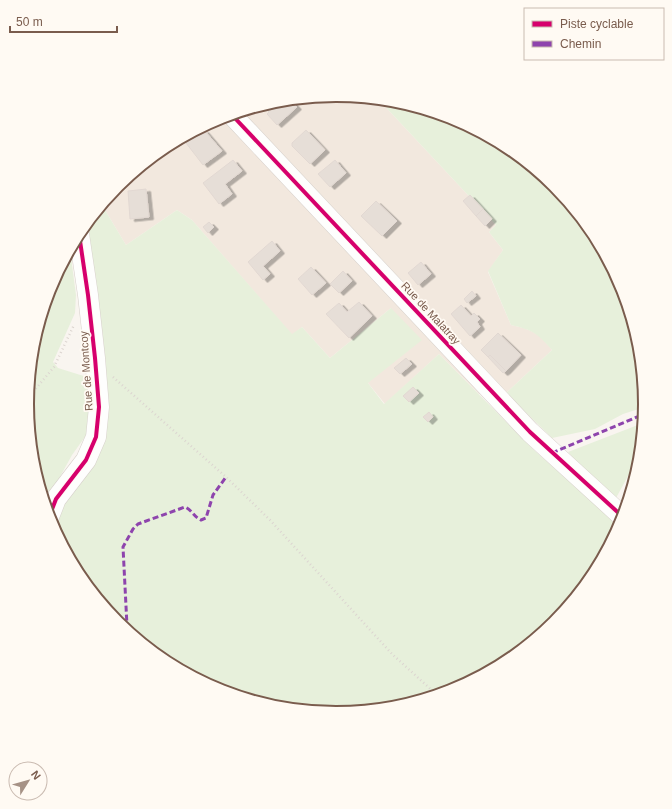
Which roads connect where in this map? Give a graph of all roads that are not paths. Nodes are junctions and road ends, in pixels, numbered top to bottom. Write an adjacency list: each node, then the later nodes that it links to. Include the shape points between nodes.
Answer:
1 (237, 120): 4 (street, Rue de Malatray, via 530,432)
2 (80, 244): 3 (street, Rue de Montcoy, via 99,407 96,437 86,460 56,499)
3 (52, 508)
4 (618, 512)

